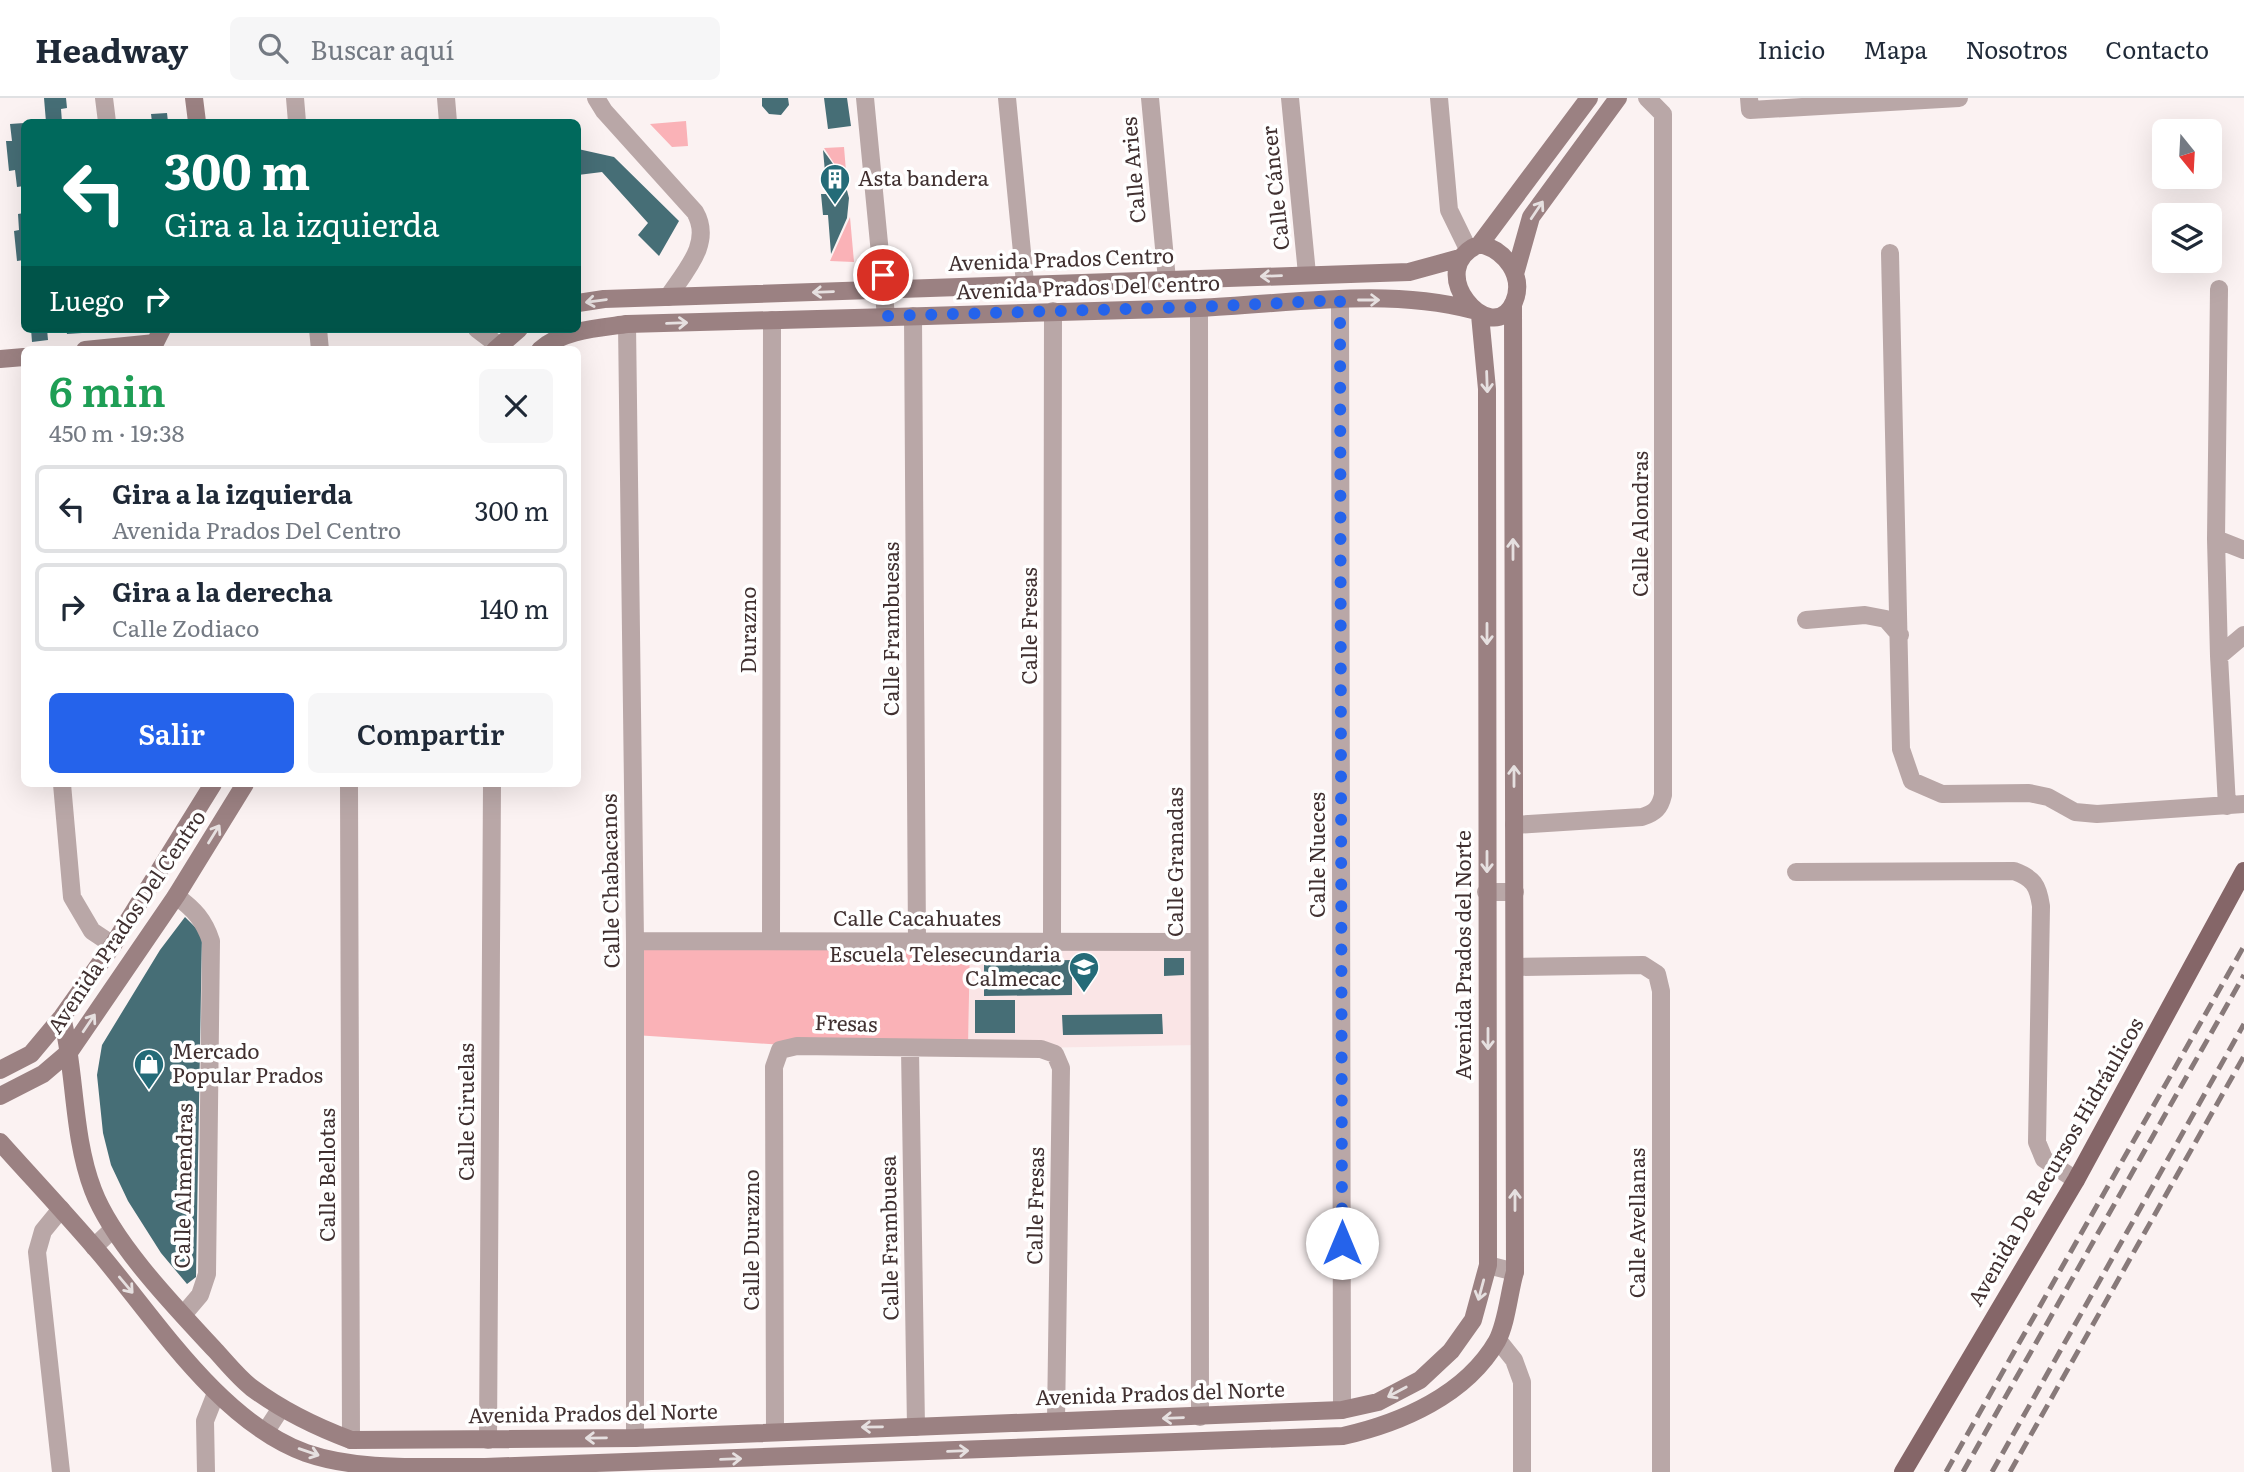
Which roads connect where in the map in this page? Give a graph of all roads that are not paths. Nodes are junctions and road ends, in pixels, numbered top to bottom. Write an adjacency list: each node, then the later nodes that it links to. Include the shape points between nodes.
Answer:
1 (104, 98): 17 (street)
2 (194, 98): 18 (main road)
3 (295, 98): 19 (street)
4 (446, 98): 20 (street)
5 (596, 98): 29 (street, via 702,223 698,250)
6 (865, 98): 28 (street)
7 (1007, 98): 26 (street)
8 (1150, 98): 25 (street, Calle Aries)
9 (1290, 98): 24 (street, Calle Cáncer)
10 (1438, 98): 21 (street, via 1450,210)
11 (1589, 98): 21 (main road)
12 (1618, 98): 23 (main road, one-way to 12, via 1531,217)
13 (1647, 98): 63 (street, Calle Alondras, via 1663,114 1661,806 1642,817)
14 (1959, 98): 15 (street)
15 (1890, 100): 16 (street)
16 (1750, 104)
17 (107, 119)
18 (197, 119)
19 (297, 119)
20 (448, 119)
21 (1470, 250): 23 (main road, via 1502,254); 24 (main road, Avenida Prados Centro, via 1433,268 1409,272); 35 (main road, via 1458,281)
22 (1890, 253): 54 (street)
23 (1515, 274): 32 (main road)
24 (1307, 275): 25 (main road, Avenida Prados Centro, one-way to 25)
25 (1167, 280): 26 (main road, Avenida Prados Centro)
26 (1026, 283): 28 (main road, Avenida Prados Centro)
27 (2219, 289): 51 (street)
28 (884, 290): 29 (main road, Avenida Prados Centro, one-way to 29); 36 (street)
29 (668, 297): 31 (main road, Avenida Prados Centro, one-way to 31)
30 (1340, 300): 33 (main road, Avenida Prados Del Centro); 35 (main road, Avenida Prados Del Centro, one-way to 35, via 1421,299); 93 (street, Calle Nueces)
31 (581, 303)
32 (1513, 305): 35 (main road, via 1498,316); 63 (main road, one-way to 32)
33 (1199, 307): 34 (main road, Avenida Prados Del Centro); 73 (street, Calle Granadas)
34 (1054, 311): 37 (main road, Avenida Prados Del Centro); 72 (street, Calle Fresas)
35 (1477, 312): 66 (main road, Avenida Prados del Norte, one-way to 66, via 1487,389)
36 (886, 316): 37 (main road, Avenida Prados Del Centro); 38 (main road, Avenida Prados Del Centro)
37 (913, 316): 71 (street, Calle Frambuesas)
38 (772, 320): 39 (main road, Avenida Prados Del Centro, one-way to 38); 70 (street, Durazno)
39 (627, 324): 40 (main road, Avenida Prados Del Centro); 69 (street, Calle Chabacanos)
40 (581, 331)
41 (481, 333): 46 (street)
42 (514, 333): 47 (main road)
43 (576, 333): 48 (main road, Avenida Prados Del Centro)
44 (158, 340): 45 (main road)
45 (114, 346)
46 (495, 346)
47 (497, 346)
48 (544, 346)
49 (21, 357): 50 (main road)
50 (0, 359)
51 (2216, 539): 52 (street); 56 (street)
52 (2244, 550)
53 (1806, 620): 54 (street, via 1865,615 1886,619)
54 (1900, 635): 62 (street, via 1901,749 1912,781 1942,794 2029,793 2076,812 2097,814)
55 (2244, 635): 56 (street)
56 (2219, 656): 62 (street)
57 (62, 787): 74 (street, via 72,897 92,931)
58 (211, 787): 74 (main road)
59 (243, 787): 68 (main road, Avenida Prados Del Centro, one-way to 59)
60 (349, 787): 101 (street, Calle Bellotas)
61 (492, 787): 102 (street, Calle Ciruelas)
62 (2235, 805)
63 (1514, 825): 67 (main road)
64 (2244, 871): 83 (main road, Avenida De Recursos Hidráulicos)
65 (1796, 872): 83 (street, via 2014,871 2029,876 2039,888 2041,906 2038,1142 2044,1159)
66 (1486, 892): 67 (street); 87 (main road, Avenida Prados del Norte, one-way to 87)
67 (1515, 892): 75 (main road)
68 (176, 895): 79 (main road, Avenida Prados Del Centro, one-way to 68); 89 (street, Calle Almendras, via 205,923 211,941 207,1274 200,1295)
69 (635, 941): 70 (street, Calle Cacahuates); 100 (street, Calle Chabacanos)
70 (771, 941): 71 (street, Calle Cacahuates)
71 (917, 942): 72 (street, Calle Cacahuates)
72 (1052, 942): 73 (street, Calle Cacahuates)
73 (1199, 942): 94 (street, Calle Granadas)
74 (113, 945): 76 (main road)
75 (1516, 967): 88 (main road, one-way to 75); 107 (street, Calle Avellanas, via 1643,965 1657,974 1661,991)
76 (62, 1017): 79 (main road, Avenida Prados del Norte); 80 (main road, via 31,1054)
77 (910, 1049): 78 (street, Fresas, via 797,1046); 95 (street, Calle Fresas, via 1041,1049 1055,1054 1060,1068); 96 (street, Calle Frambuesa)
78 (780, 1050): 99 (street, Calle Durazno, via 774,1067)
79 (70, 1051): 81 (main road, Avenida Prados Del Centro, via 43,1074); 85 (main road, Avenida Prados del Norte, via 81,1151 93,1191)
80 (0, 1070)
81 (0, 1096)
82 (0, 1142): 84 (main road)
83 (2076, 1180): 108 (main road, Avenida De Recursos Hidráulicos)
84 (61, 1209): 86 (main road); 104 (street, via 43,1231 37,1252)
85 (114, 1229): 86 (street); 89 (main road, Avenida Prados del Norte)
86 (94, 1247): 91 (main road, one-way to 91)
87 (1488, 1265): 88 (street); 93 (main road, Avenida Prados del Norte, one-way to 93, via 1474,1320 1451,1351 1420,1380 1378,1402)
88 (1515, 1272): 90 (main road)
89 (183, 1315): 92 (main road, Avenida Prados del Norte, via 250,1387)
90 (1498, 1340): 103 (main road, one-way to 90, via 1343,1436 1387,1426 1434,1402 1468,1376); 106 (street, via 1514,1360 1522,1382)
91 (216, 1393): 98 (main road); 105 (street, via 205,1421)
92 (281, 1408): 98 (street); 101 (main road, Avenida Prados del Norte)
93 (1342, 1410): 94 (main road, Avenida Prados del Norte)
94 (1200, 1417): 95 (main road, Avenida Prados del Norte, one-way to 95)
95 (1056, 1421): 96 (main road, Avenida Prados del Norte)
96 (916, 1427): 97 (main road, Avenida Prados del Norte, one-way to 97)
97 (845, 1428): 99 (main road, Avenida Prados del Norte); 103 (street)
98 (266, 1431): 103 (main road, one-way to 103, via 305,1452 350,1463 485,1467)
99 (775, 1431): 100 (main road, Avenida Prados del Norte)
100 (635, 1438): 102 (main road, Avenida Prados del Norte, one-way to 102)
101 (351, 1440): 102 (main road, Avenida Prados del Norte)
102 (488, 1440)
103 (847, 1455)
104 (61, 1472)
105 (206, 1472)
106 (1522, 1472)
107 (1661, 1472)
108 (1903, 1472)

